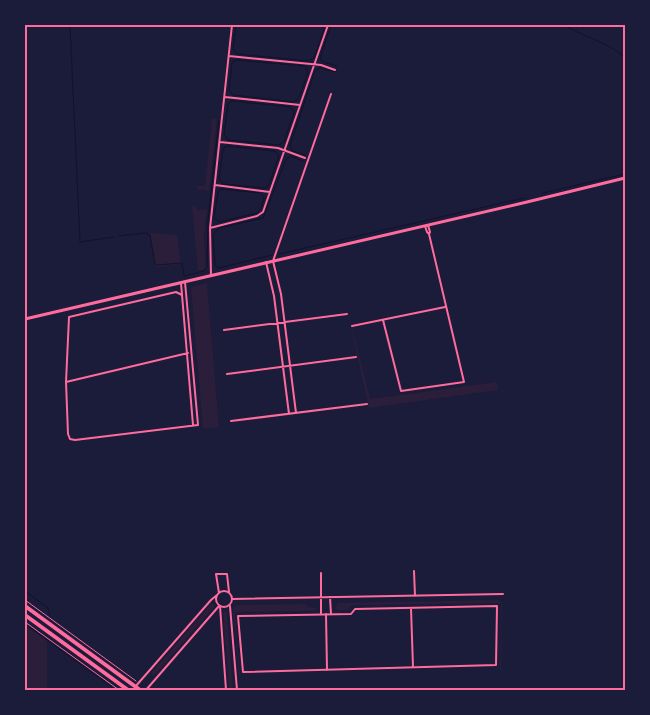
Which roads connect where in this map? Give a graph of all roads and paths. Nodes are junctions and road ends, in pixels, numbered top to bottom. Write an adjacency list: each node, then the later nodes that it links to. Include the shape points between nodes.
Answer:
1 (232, 25): 3 (street)
2 (328, 25): 4 (street)
3 (229, 56): 4 (street); 7 (street)
4 (314, 65): 5 (street); 8 (street)
5 (335, 70)
6 (331, 94): 17 (street)
7 (224, 96): 8 (street); 9 (street)
8 (300, 105): 10 (street)
9 (220, 142): 10 (street); 13 (street)
10 (284, 150): 11 (street); 14 (street)
11 (305, 158)
12 (625, 178): 15 (main road)
13 (215, 185): 14 (street); 16 (street)
14 (270, 192): 16 (street, via 263,212 257,216)
15 (426, 225): 17 (main road); 23 (street)
16 (210, 228): 19 (street)
17 (273, 261): 18 (main road); 28 (street)
18 (266, 262): 19 (main road); 29 (street)
19 (211, 276): 20 (main road)
20 (183, 282): 21 (street); 22 (street); 26 (main road)
21 (182, 295): 24 (street); 38 (street, via 176,292 69,317)
22 (188, 307): 24 (street); 32 (street)
23 (446, 307): 27 (street); 27 (street, via 464,382 401,391)
24 (183, 308): 33 (street)
25 (347, 314): 28 (street)
26 (25, 319)
27 (383, 320): 30 (street)
28 (284, 322): 29 (street); 35 (street)
29 (277, 323): 31 (street); 36 (street)
30 (352, 326)
31 (224, 330)
32 (192, 352): 33 (street); 39 (street)
33 (187, 353): 38 (street); 40 (street)
34 (356, 357): 35 (street)
35 (290, 366): 36 (street); 42 (street)
36 (283, 367): 37 (street); 43 (street)
37 (227, 374)
38 (66, 382): 45 (street, via 68,434 72,440)
39 (194, 385): 40 (street); 45 (street, via 198,425)
40 (190, 386): 45 (street)
41 (367, 404): 42 (street)
42 (296, 413): 43 (street)
43 (289, 414): 44 (street)
44 (231, 421)
45 (193, 425)
46 (414, 570): 51 (street)
47 (321, 572): 52 (street)
48 (229, 592): 49 (street, via 225,590); 49 (street, via 227,574 216,574); 54 (street)
49 (218, 594): 57 (street, via 216,601); 67 (street)
50 (503, 594): 51 (street)
51 (415, 596): 53 (street)
52 (321, 597): 53 (street); 54 (street); 60 (street)
53 (330, 597): 62 (street)
54 (233, 599): 58 (street)
55 (25, 600): 67 (path)
56 (25, 606): 68 (main road)
57 (219, 606): 58 (street); 72 (street); 73 (street)
58 (230, 606): 74 (street)
59 (412, 608): 62 (street, via 355,609 350,614); 65 (street); 65 (street, via 497,606 496,665)
60 (321, 614): 61 (street); 66 (street, via 238,616 243,672)
61 (326, 614): 62 (street); 66 (street)
62 (330, 614)
63 (25, 615): 70 (main road)
64 (25, 622): 69 (path)
65 (413, 667): 66 (street)
66 (328, 670)
67 (139, 683): 68 (street)
68 (135, 687): 71 (main road)
69 (119, 690)
70 (128, 690)
71 (140, 690)
72 (146, 690)
73 (226, 690)
74 (237, 690)

